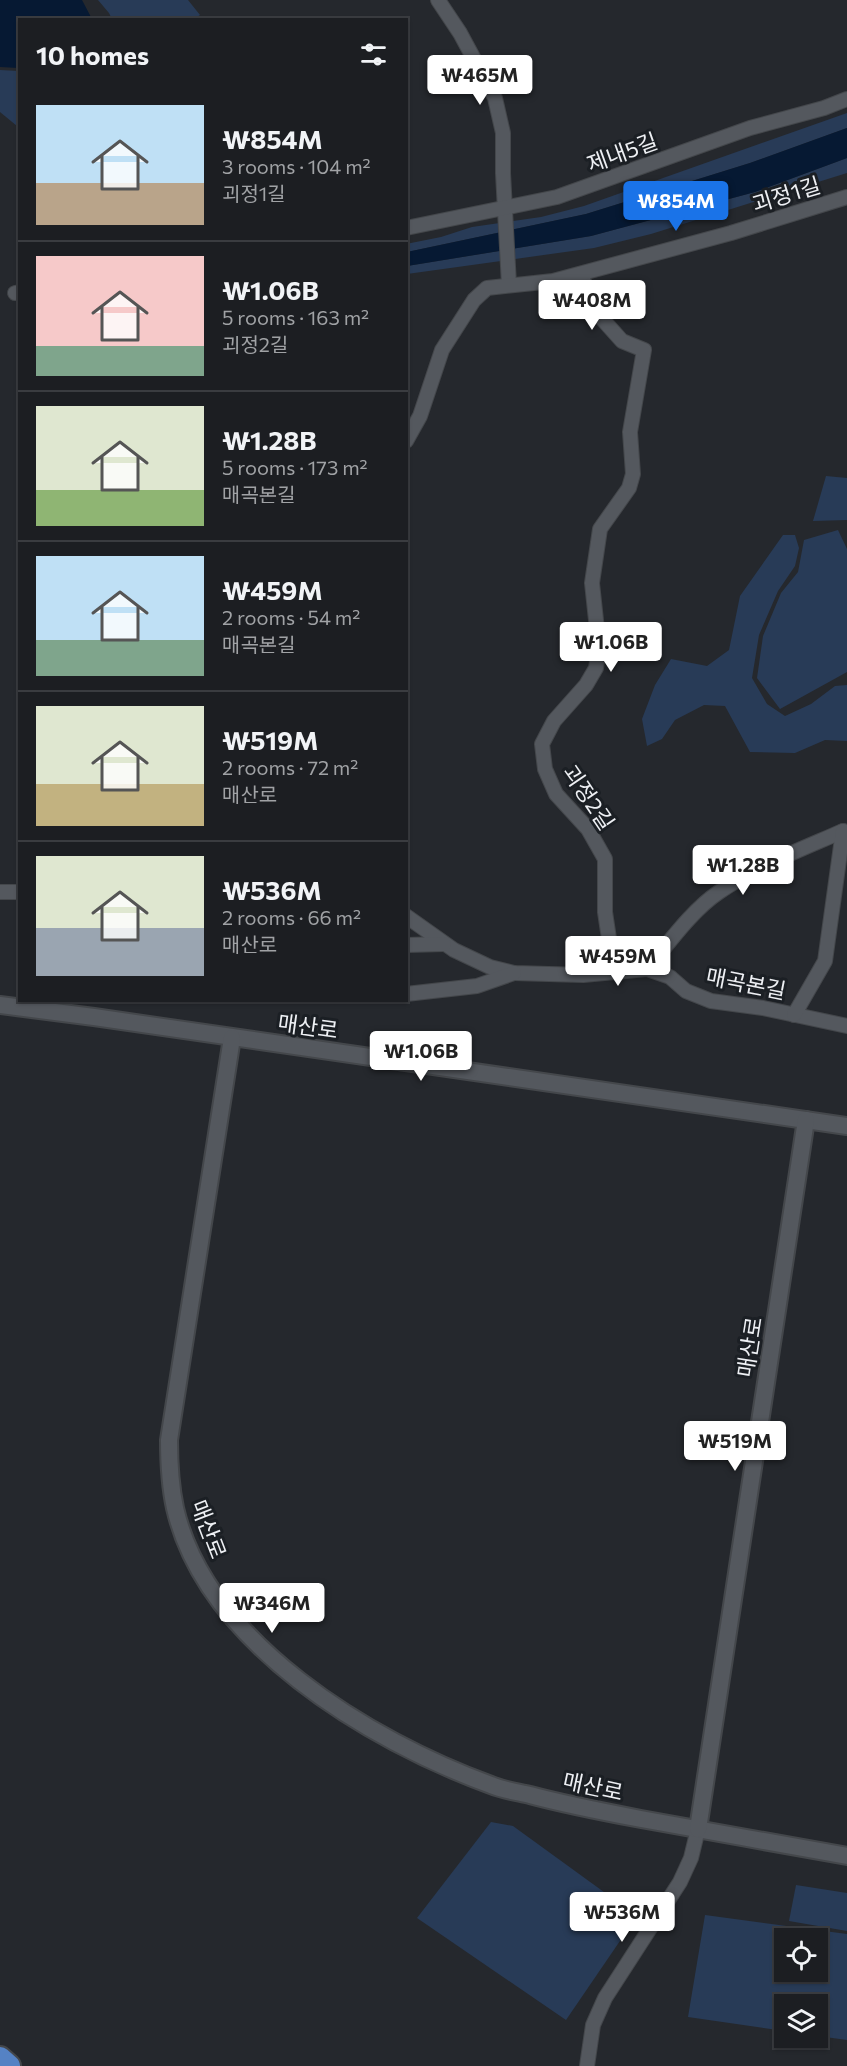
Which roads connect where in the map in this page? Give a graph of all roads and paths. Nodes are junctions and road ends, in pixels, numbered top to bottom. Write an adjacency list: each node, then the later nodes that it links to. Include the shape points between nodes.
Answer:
1 (438, 0): 4 (street, via 495,98 503,133)
2 (847, 99): 4 (street, 제내5길, via 750,128)
3 (847, 197): 6 (street, 괴정1길)
4 (506, 213): 5 (street, 제내5길); 7 (street)
5 (408, 228)
6 (581, 274): 7 (street, 괴정1길); 15 (street, 괴정2길, via 596,312 622,341 644,350 630,432 633,474 629,489 600,529 598,540 592,583 599,648 596,668 554,721 542,744 545,769 556,794 588,829 605,859 605,912)
7 (509, 285): 8 (street, 괴정1길, via 487,288 474,300 442,350 420,416)
8 (408, 437)
9 (0, 892): 10 (street)
10 (18, 892)
11 (408, 917): 12 (street, 매곡본길)
12 (444, 944): 13 (street); 16 (street, 매곡본길, via 490,967)
13 (408, 947)
14 (647, 969): 15 (street, 매곡본길); 19 (street, 매곡본길, via 670,977 686,992 711,1001); 19 (street, via 680,928 718,892 843,831 825,961)
15 (614, 972): 16 (street, 매곡본길)
16 (514, 973): 17 (street, via 477,986)
17 (408, 994)
18 (0, 1005): 21 (street, 매산로)
19 (794, 1015): 20 (street, 매곡본길)
20 (847, 1026)
21 (232, 1038): 22 (street, 매산로); 24 (street, 매산로, via 169,1440 175,1509 188,1546 210,1588 236,1623 301,1681 372,1730 425,1758 492,1786 580,1808)
22 (806, 1120): 23 (street, 매산로); 24 (street, 매산로)
23 (847, 1126)
24 (698, 1829): 25 (street, 매산로); 28 (street, via 680,1882 601,2007 593,2025)
25 (847, 1856)
26 (0, 2058): 27 (highway)
27 (9, 2066)
28 (587, 2066)

